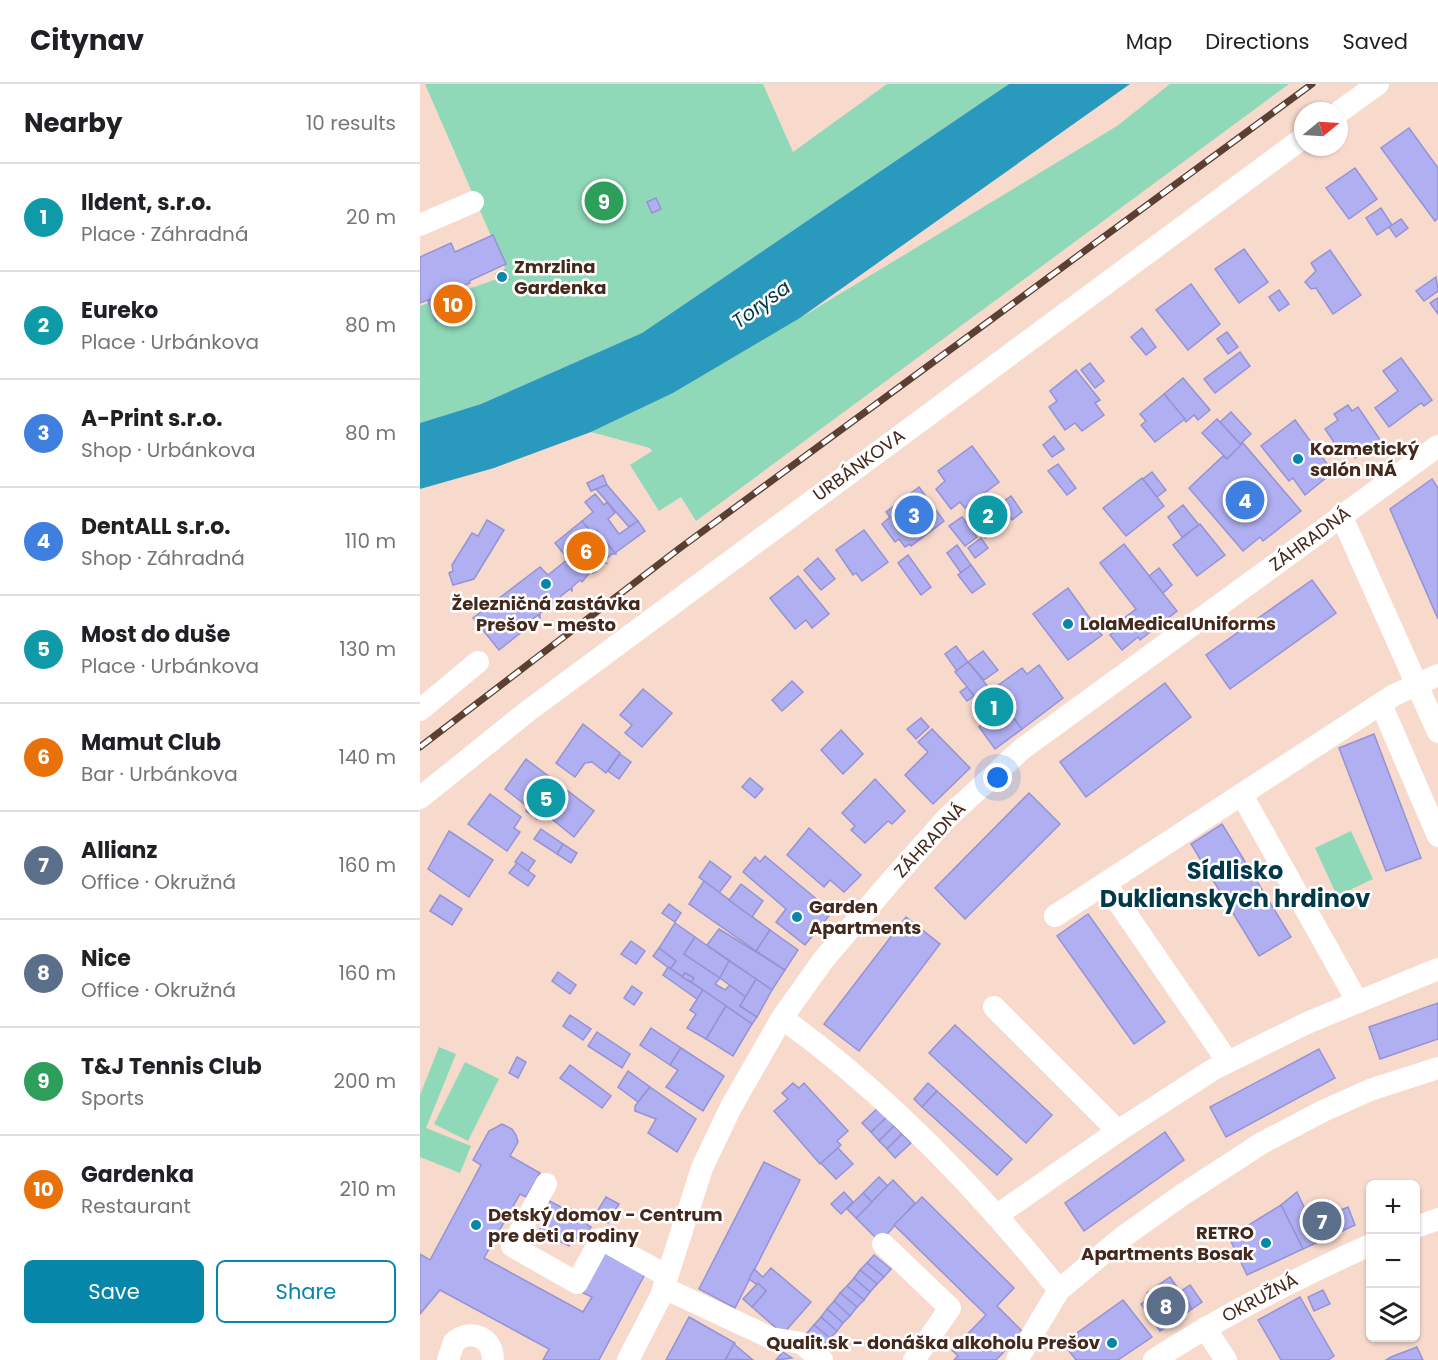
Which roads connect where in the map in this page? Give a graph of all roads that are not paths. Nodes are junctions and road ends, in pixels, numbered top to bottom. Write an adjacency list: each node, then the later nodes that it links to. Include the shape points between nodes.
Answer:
1 (1378, 84): 2 (street)
2 (1348, 106)
3 (1294, 145): 15 (street, URBÁNKOVA, via 528,711)
4 (473, 202): 5 (street)
5 (420, 225)
6 (1438, 446): 7 (street, ZÁHRADNÁ)
7 (1341, 515): 10 (street); 22 (street, ZÁHRADNÁ, via 1022,749 946,819 824,959)
8 (478, 662): 12 (street)
9 (1438, 675): 10 (street)
10 (1417, 684): 11 (street); 13 (street)
11 (1381, 704): 14 (street); 16 (street)
12 (420, 710)
13 (1438, 732)
14 (1242, 795): 17 (street); 20 (street)
15 (420, 798)
16 (1438, 836)
17 (1105, 883): 18 (street); 23 (street)
18 (1055, 916)
19 (1438, 969): 20 (street)
20 (1357, 1001): 23 (street)
21 (994, 1007): 25 (street)
22 (782, 1018): 27 (street, via 861,1081); 32 (street, ZÁHRADNÁ, via 731,1107 702,1168)
23 (1228, 1062): 25 (street)
24 (1438, 1068): 33 (street, via 1370,1090 1262,1143 1157,1213)
25 (1118, 1131): 27 (street)
26 (546, 1184): 32 (street, via 512,1246 577,1283 601,1239)
27 (996, 1216): 33 (street)
28 (1438, 1219): 29 (street)
29 (1420, 1226)
30 (883, 1244): 39 (street, via 950,1308)
31 (1366, 1247): 34 (street, OKRUŽNÁ, via 1291,1280)
32 (666, 1282): 37 (street, ZÁHRADNÁ); 38 (street, via 771,1338 801,1343)
33 (1059, 1290): 40 (street)
34 (1205, 1328): 41 (street, OKRUŽNÁ); 42 (street)
35 (448, 1360): 36 (street, via 454,1342 474,1335 491,1347)
36 (493, 1360)
37 (628, 1360)
38 (822, 1360)
39 (914, 1360)
40 (1017, 1360)
41 (1154, 1360)
42 (1226, 1360)

